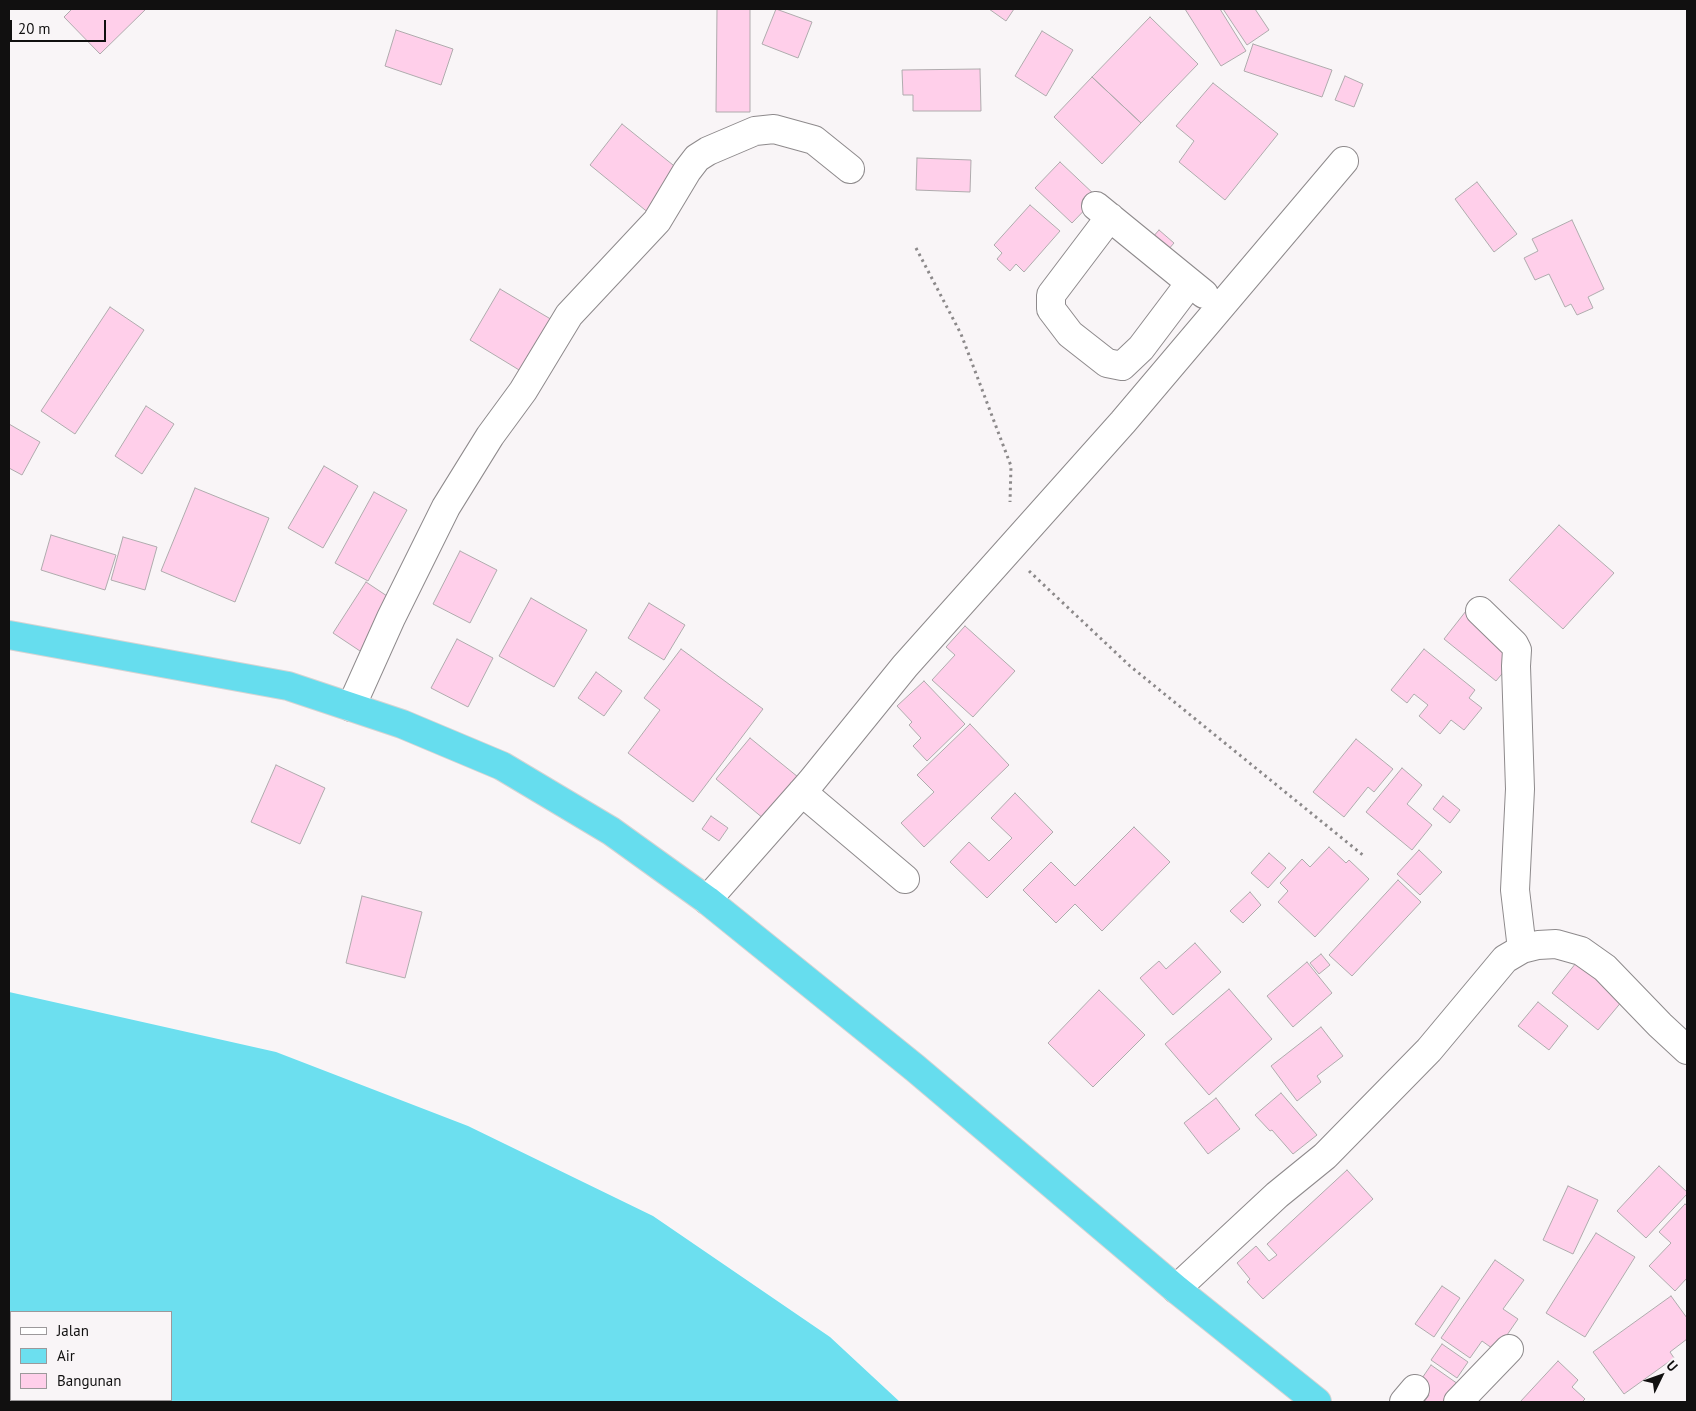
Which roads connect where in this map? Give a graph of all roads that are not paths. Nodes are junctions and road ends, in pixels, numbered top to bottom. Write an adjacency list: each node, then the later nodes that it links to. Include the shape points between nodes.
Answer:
1 (1344, 161): 4 (street)
2 (850, 169): 7 (street, via 814,140 774,129 755,131 697,158 657,221 569,315 523,391 490,436 446,507)
3 (1190, 283): 3 (street, via 1141,348 1122,366 1107,363 1070,334 1051,309 1051,295 1103,212); 4 (street)
4 (1219, 307): 8 (street, via 1123,422 905,666)
5 (1480, 611): 11 (street, via 1517,650 1520,789 1515,890)
6 (9, 635): 7 (highway, via 288,686)
7 (351, 707): 10 (highway, via 402,724 502,766 611,831)
8 (802, 792): 9 (street); 10 (street)
9 (905, 879)
10 (707, 900): 13 (highway, via 914,1068)
11 (1522, 948): 12 (street, via 1556,944 1581,951 1605,968); 13 (street, via 1505,959 1429,1050 1325,1156 1277,1195)
12 (1687, 1050)
13 (1176, 1289): 15 (highway)
14 (1509, 1349): 16 (street)
15 (1317, 1402)
16 (1458, 1402)

